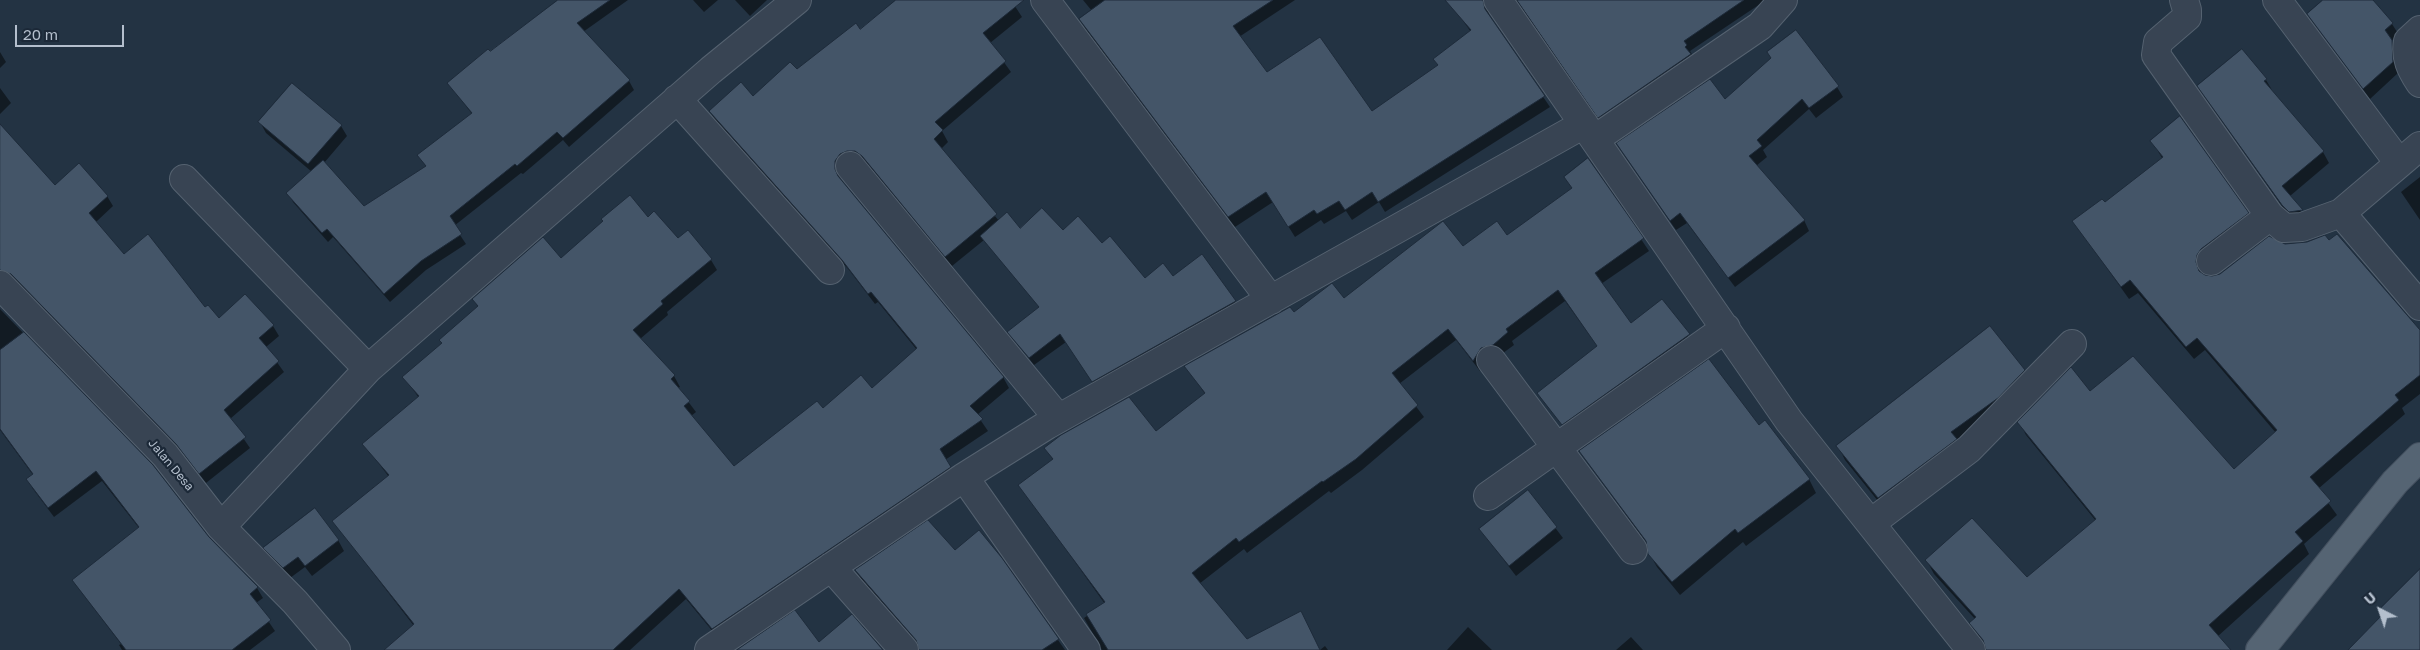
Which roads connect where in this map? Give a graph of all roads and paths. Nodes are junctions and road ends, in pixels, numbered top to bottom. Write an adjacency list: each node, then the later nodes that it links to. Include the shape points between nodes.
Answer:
1 (797, 0): 9 (street)
2 (1045, 0): 20 (street)
3 (1498, 0): 10 (street)
4 (1783, 0): 10 (street, via 1760,26)
5 (2184, 0): 16 (street, via 2188,10 2186,17 2158,42 2156,55)
6 (2276, 0): 12 (street)
7 (2420, 30): 8 (street, via 2408,41 2407,54)
8 (2420, 83)
9 (677, 99): 18 (street); 25 (street)
10 (1589, 132): 20 (street); 22 (street)
11 (2420, 146): 12 (street)
12 (2399, 163): 15 (street)
13 (850, 166): 26 (street)
14 (184, 179): 25 (street)
15 (2340, 213): 16 (street, via 2302,227 2284,228); 21 (street)
16 (2270, 216): 17 (street)
17 (2211, 261)
18 (830, 270)
19 (0, 285): 32 (street, Jalan Desa, via 165,455)
20 (1271, 300): 26 (street)
21 (2420, 306)
22 (1726, 328): 27 (street); 31 (street, via 1789,421)
23 (2072, 344): 31 (street, via 1969,449)
24 (1491, 360): 27 (street)
25 (368, 369): 32 (street)
26 (1058, 418): 29 (street)
27 (1556, 448): 30 (street); 33 (street)
28 (2420, 456): 40 (main road, via 2395,482)
29 (964, 476): 34 (street); 38 (street)
30 (1488, 496)
31 (1871, 523): 39 (street)
32 (221, 527): 35 (street, Jalan Desa, via 295,602)
33 (1633, 550)
34 (831, 567): 36 (street); 37 (street)
35 (336, 650)
36 (709, 650)
37 (904, 650)
38 (1086, 650)
39 (1972, 650)
40 (2260, 650)

